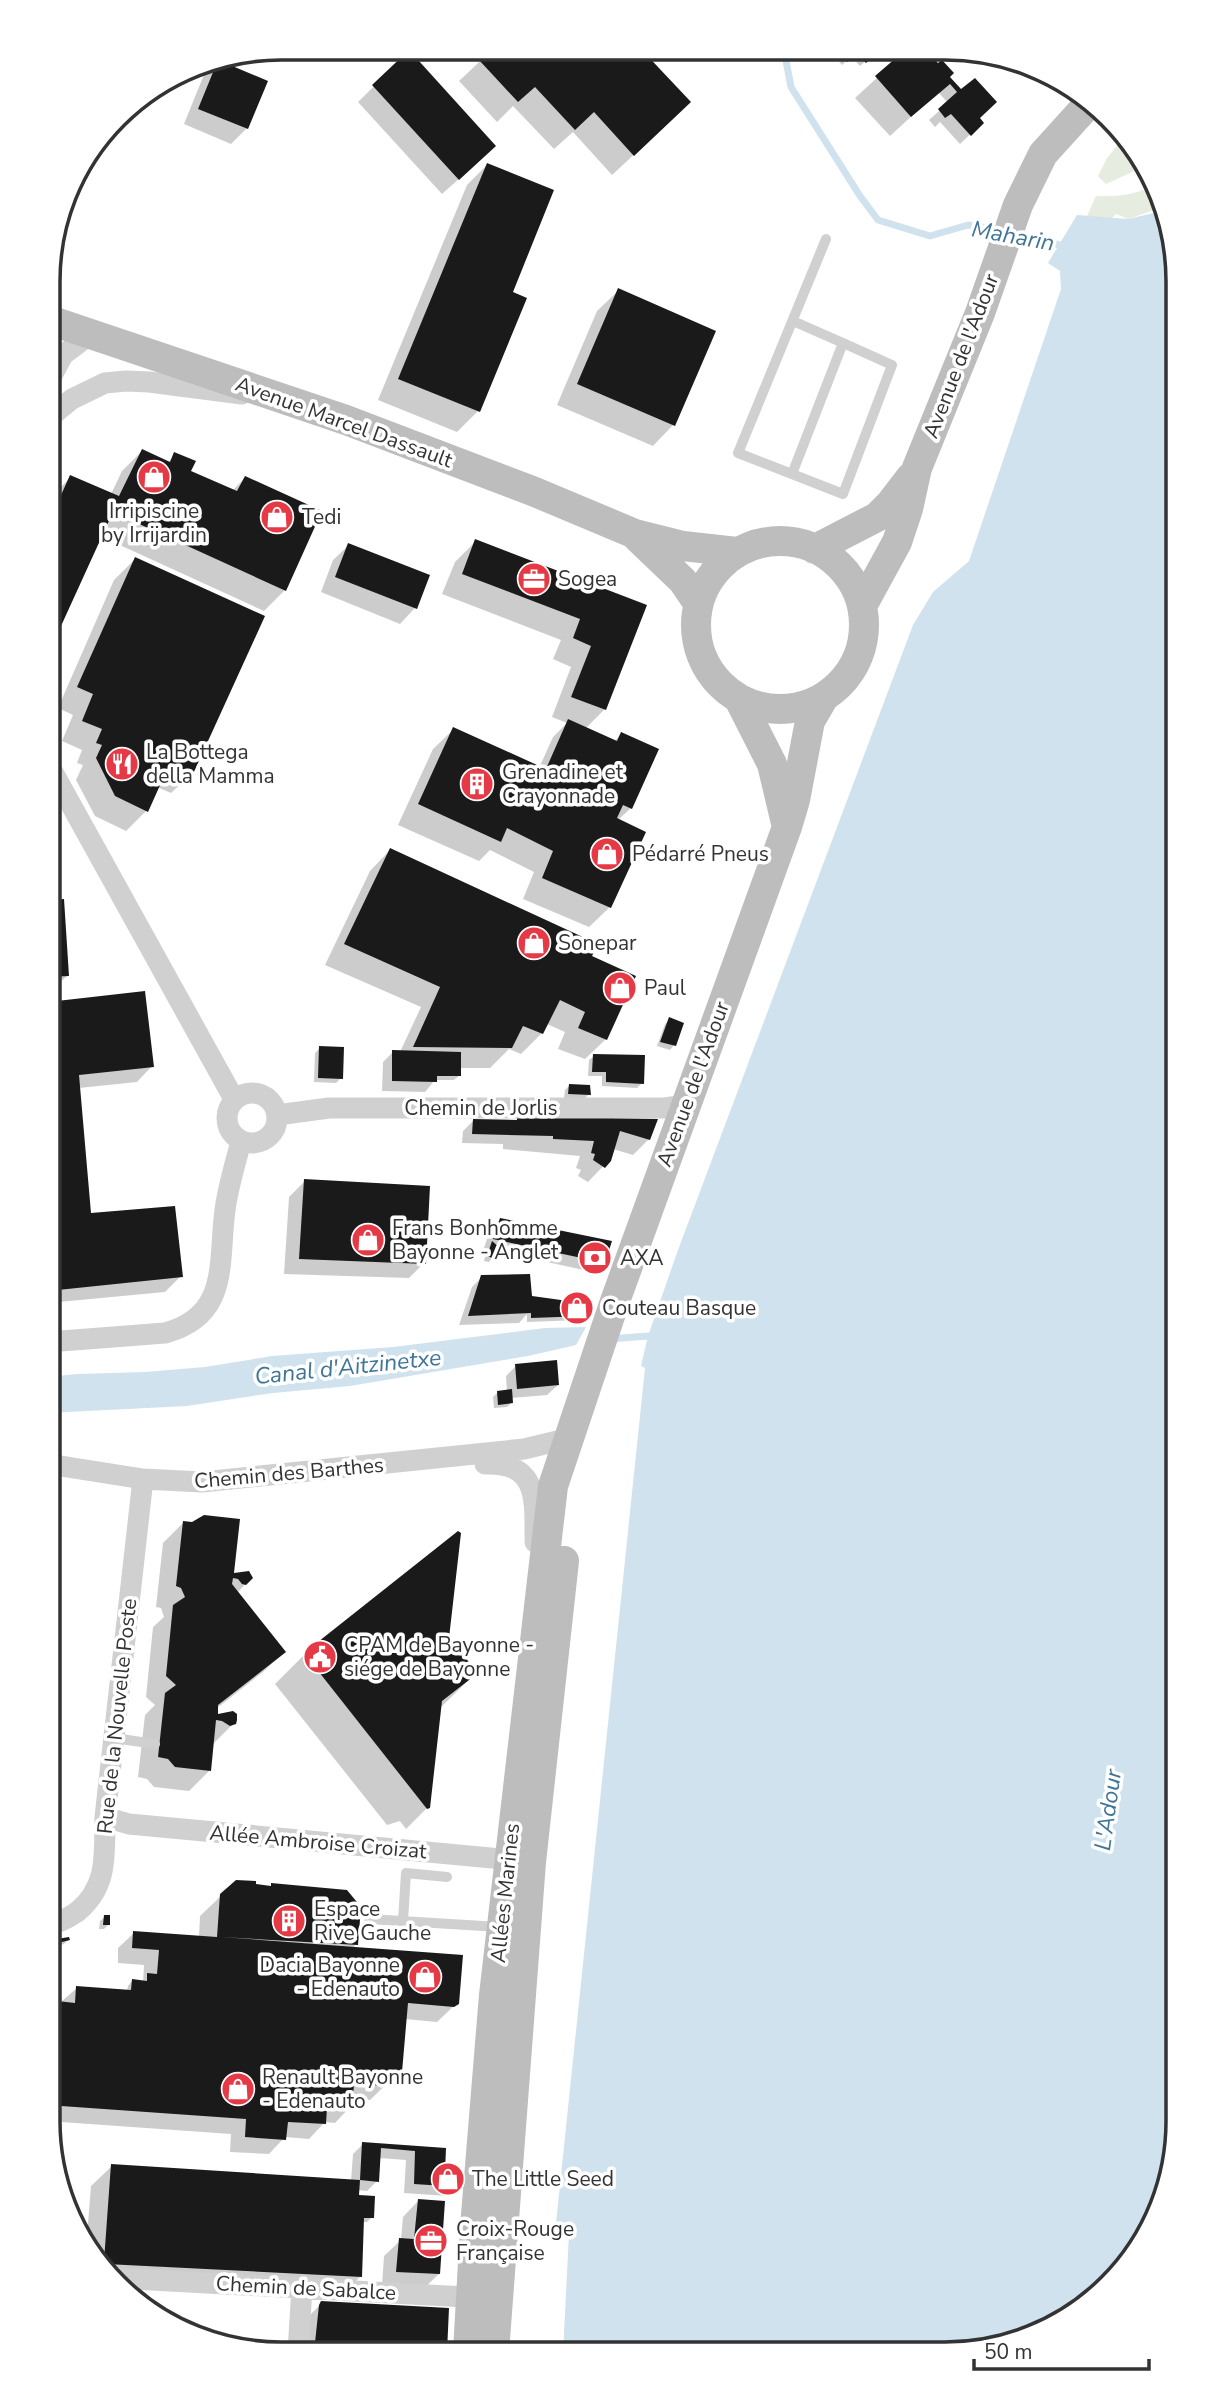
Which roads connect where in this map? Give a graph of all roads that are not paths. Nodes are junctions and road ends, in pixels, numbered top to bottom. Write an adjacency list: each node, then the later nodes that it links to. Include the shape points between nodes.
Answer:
1 (1084, 109): 10 (main road, Avenue de l'Adour, via 1043,154 1018,205)
2 (826, 239): 3 (lane)
3 (793, 321): 6 (lane); 11 (lane, via 738,453)
4 (60, 323): 5 (main road, Avenue Marcel Dassault)
5 (92, 333): 7 (street); 8 (main road, Avenue Marcel Dassault)
6 (843, 343): 11 (lane); 11 (lane, via 892,365 843,494)
7 (60, 359)
8 (281, 398): 9 (street, via 126,381 88,389); 12 (main road, Avenue Marcel Dassault)
9 (60, 408)
10 (917, 468): 13 (main road, Avenue de l'Adour, via 877,517); 16 (main road, Avenue de l'Adour, via 897,542)
11 (792, 474)
12 (635, 534): 14 (main road, Avenue Marcel Dassault, via 682,546); 15 (main road, Avenue Marcel Dassault, via 683,581)
13 (815, 549): 14 (main road, via 776,541); 16 (main road, via 845,572)
14 (737, 552): 15 (main road, via 706,583)
15 (698, 603): 18 (main road, via 698,648 721,686)
16 (862, 606): 17 (main road, via 864,630 853,668)
17 (824, 698): 18 (main road, via 781,710); 20 (main road, Avenue de l'Adour, via 810,721)
18 (739, 699): 20 (main road, via 772,764)
19 (60, 785): 21 (street)
20 (786, 827): 22 (main road, Avenue de l'Adour)
21 (234, 1099): 23 (street, via 243,1094 265,1096); 24 (street, via 226,1118 228,1128)
22 (686, 1105): 23 (street, Chemin de Jorlis, via 328,1108); 26 (main road, Avenue de l'Adour)
23 (277, 1115): 24 (street, via 267,1139)
24 (241, 1142): 25 (street, via 225,1210 219,1280 201,1314 179,1330 165,1333)
25 (60, 1341)
26 (598, 1349): 27 (main road, Allées Marines)
27 (570, 1438): 28 (street, Chemin des Barthes, via 540,1447); 31 (main road, Allées Marines, via 553,1486); 35 (main road, Allées Marines, via 573,1489)
28 (406, 1462): 30 (street, Chemin des Barthes, via 213,1482); 31 (street, Chemin des Barthes, via 510,1465 523,1475 535,1502)
29 (60, 1466): 30 (street, Chemin des Barthes)
30 (143, 1479): 32 (street, Rue de la Nouvelle Poste)
31 (534, 1637): 35 (main road, Allées Marines)
32 (114, 1738): 33 (lane); 34 (street, Rue de la Nouvelle Poste)
33 (155, 1744)
34 (105, 1817): 35 (street, Allée Ambroise Croizat, via 129,1824); 38 (street, Rue de la Nouvelle Poste, via 103,1873 96,1892)
35 (520, 1861): 40 (main road, Allées Marines)
36 (447, 1877): 39 (lane, via 406,1873)
37 (369, 1919): 39 (lane)
38 (60, 1920)
39 (403, 1921): 40 (lane)
40 (514, 1927): 43 (main road, Allées Marines)
41 (126, 2279): 42 (street, Chemin de Sabalce)
42 (302, 2287): 43 (street, Chemin de Sabalce); 44 (street)
43 (485, 2298): 45 (main road, Allées Marines); 46 (main road, Allées Marines)
44 (299, 2342)
45 (471, 2342)
46 (492, 2342)

